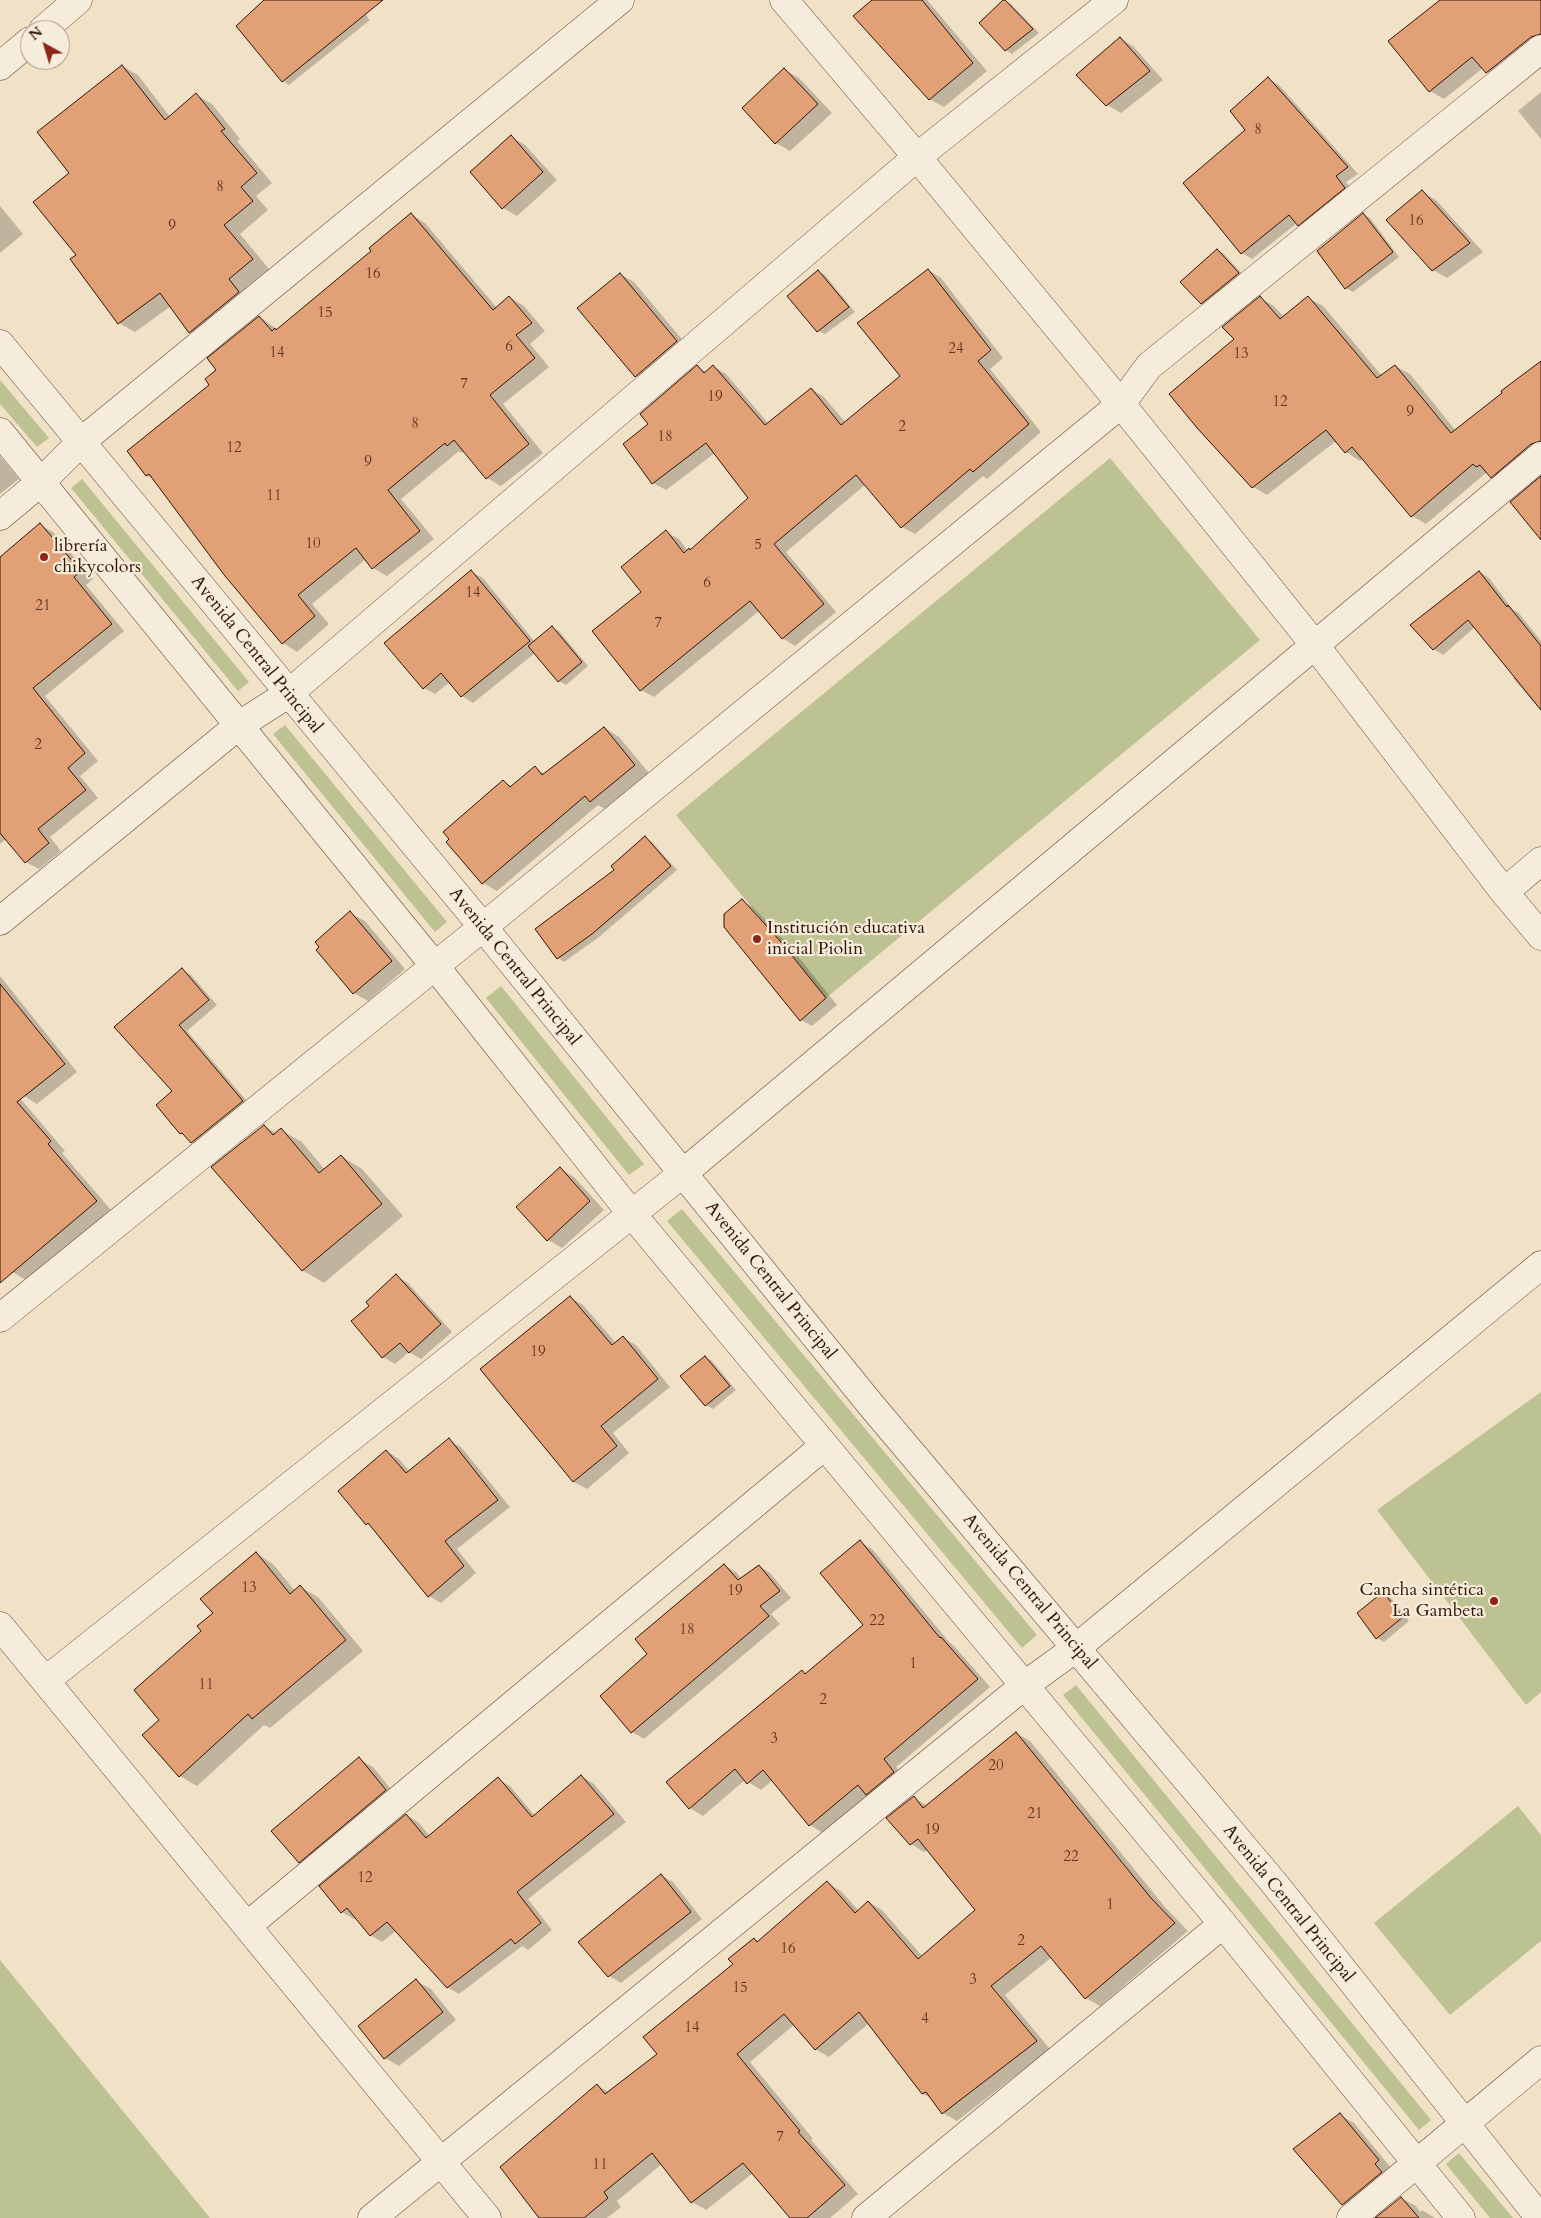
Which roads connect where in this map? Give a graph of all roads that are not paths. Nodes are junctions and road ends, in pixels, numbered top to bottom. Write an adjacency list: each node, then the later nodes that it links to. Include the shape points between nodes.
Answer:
1 (78, 0): 5 (street)
2 (620, 0): 13 (street)
3 (784, 0): 9 (street)
4 (1114, 0): 9 (street)
5 (55, 20)
6 (20, 49): 8 (street)
7 (1541, 49): 11 (street, via 1148,366)
8 (0, 66)
9 (917, 156): 11 (street); 18 (street)
10 (0, 344): 13 (street, Avenida Central Principal)
11 (1121, 404): 17 (street); 23 (street)
12 (0, 432): 15 (street)
13 (82, 441): 15 (street); 18 (street, Avenida Central Principal)
14 (1541, 456): 17 (street)
15 (42, 482): 16 (street); 19 (street)
16 (0, 516)
17 (1314, 644): 21 (street); 26 (street)
18 (288, 694): 19 (street); 23 (street, Avenida Central Principal)
19 (238, 726): 22 (street); 25 (street)
20 (1541, 861): 21 (street)
21 (1504, 892): 24 (street)
22 (0, 921)
23 (483, 927): 25 (street); 26 (street, Avenida Central Principal)
24 (1541, 936)
25 (434, 965): 27 (street); 29 (street)
26 (682, 1174): 27 (street); 32 (street, Avenida Central Principal)
27 (631, 1213): 30 (street); 33 (street)
28 (1541, 1265): 32 (street)
29 (0, 1318)
30 (824, 1446): 34 (street); 36 (street)
31 (0, 1626): 33 (street)
32 (1076, 1648): 34 (street); 38 (street, Avenida Central Principal, via 1274,1883)
33 (45, 1681): 36 (street)
34 (1024, 1685): 35 (street); 39 (street)
35 (1223, 1924): 40 (street); 43 (street)
36 (247, 1926): 39 (street)
37 (1541, 2060): 38 (street)
38 (1464, 2124): 40 (street); 46 (street, Avenida Central Principal)
39 (440, 2162): 41 (street); 42 (street)
40 (1417, 2163): 44 (street); 45 (street)
41 (372, 2218)
42 (487, 2218)
43 (866, 2218)
44 (1351, 2218)
45 (1461, 2218)
46 (1540, 2218)

